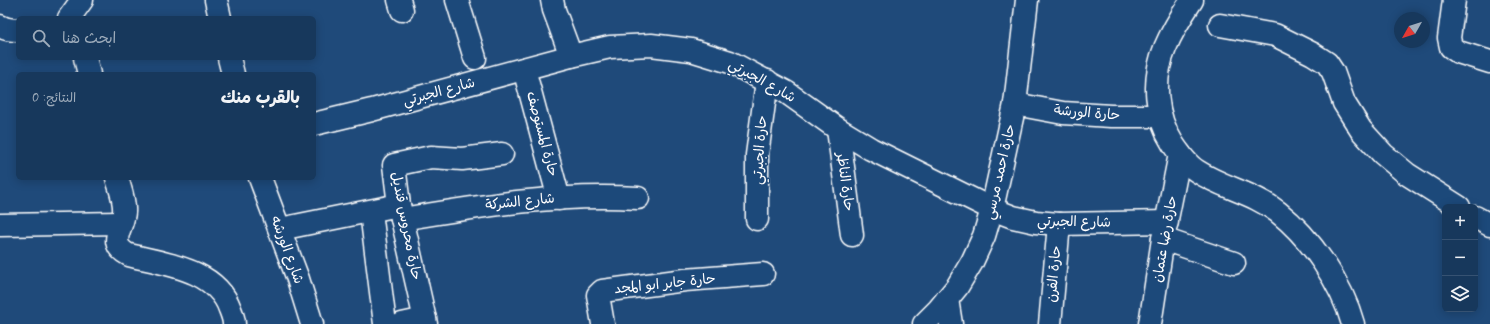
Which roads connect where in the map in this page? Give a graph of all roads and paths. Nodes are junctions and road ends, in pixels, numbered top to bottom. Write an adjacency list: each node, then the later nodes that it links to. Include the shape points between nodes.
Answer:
1 (216, 0): 7 (street)
2 (457, 0): 12 (street)
3 (552, 0): 11 (street)
4 (1027, 0): 20 (street, حارة احمد مرسي)
5 (1192, 0): 21 (street, via 1164,48 1158,70 1156,94)
6 (1454, 0): 15 (street, via 1449,38 1451,47 1458,52)
7 (220, 16)
8 (1220, 25): 30 (street, via 1275,35 1327,63 1333,72 1344,103 1361,130 1383,154 1407,174)
9 (0, 26): 10 (street)
10 (16, 30)
11 (570, 56): 16 (street, شارع الجبرتي); 19 (street, شارع الجبرتي, via 610,47 651,45 691,50 730,62)
12 (475, 58)
13 (86, 60): 17 (street)
14 (230, 60): 18 (street)
15 (1490, 62)
16 (524, 69): 22 (street, شارع الجبرتي); 28 (street, حارة المستوصف)
17 (88, 72)
18 (232, 72)
19 (767, 81): 23 (street, شارع الجبرتي); 34 (street, حارة الجبرتي, via 757,155)
20 (1015, 104): 21 (street, حارة الورشة, via 1063,113); 31 (street, حارة احمد مرسي)
21 (1160, 116): 25 (street, via 1168,136)
22 (316, 124)
23 (838, 129): 31 (street, شارع الجبرتي, via 871,149); 42 (street, حارة الناظر)
24 (502, 154): 33 (street, حارة محروس قنديل, via 462,159 431,157 394,165)
25 (1180, 154): 41 (street, حارة رضا عتمان); 56 (street, via 1196,170 1256,197 1294,227 1334,280)
26 (118, 180): 36 (street, via 124,212)
27 (261, 180): 40 (street, شارع الورشه)
28 (560, 198): 29 (street, شارع الشركة); 33 (street, شارع الشركة)
29 (638, 198)
30 (1454, 204)
31 (992, 209): 37 (street, شارع الجبرتي, via 1013,217); 45 (street, حارة احمد مرسي, via 984,236 972,262)
32 (371, 212): 33 (street, شارع الشركة); 40 (street, شارع الشركة); 49 (street)
33 (401, 212): 46 (street, حارة محروس قنديل)
34 (757, 219)
35 (1478, 219): 39 (street)
36 (120, 223): 38 (street); 47 (street, via 117,234 122,251 205,278 218,288 227,301)
37 (1059, 224): 41 (street, شارع الجبرتي); 54 (street, حارة الفرن)
38 (0, 225)
39 (1490, 225)
40 (280, 229): 48 (street, شارع الورشه)
41 (1165, 230): 43 (street, شارع الجبرتي); 55 (street, حارة رضا عتمان)
42 (852, 235)
43 (1234, 263)
44 (763, 274): 51 (street, حارة جابر ابو المجد, via 685,280 602,291 598,295)
45 (947, 299): 52 (street, حارة احمد مرسي); 53 (street)
46 (426, 322): 50 (street)
47 (234, 324)
48 (312, 324)
49 (385, 324)
50 (402, 324)
51 (603, 324)
52 (924, 324)
53 (950, 324)
54 (1050, 324)
55 (1150, 324)
56 (1353, 324)

